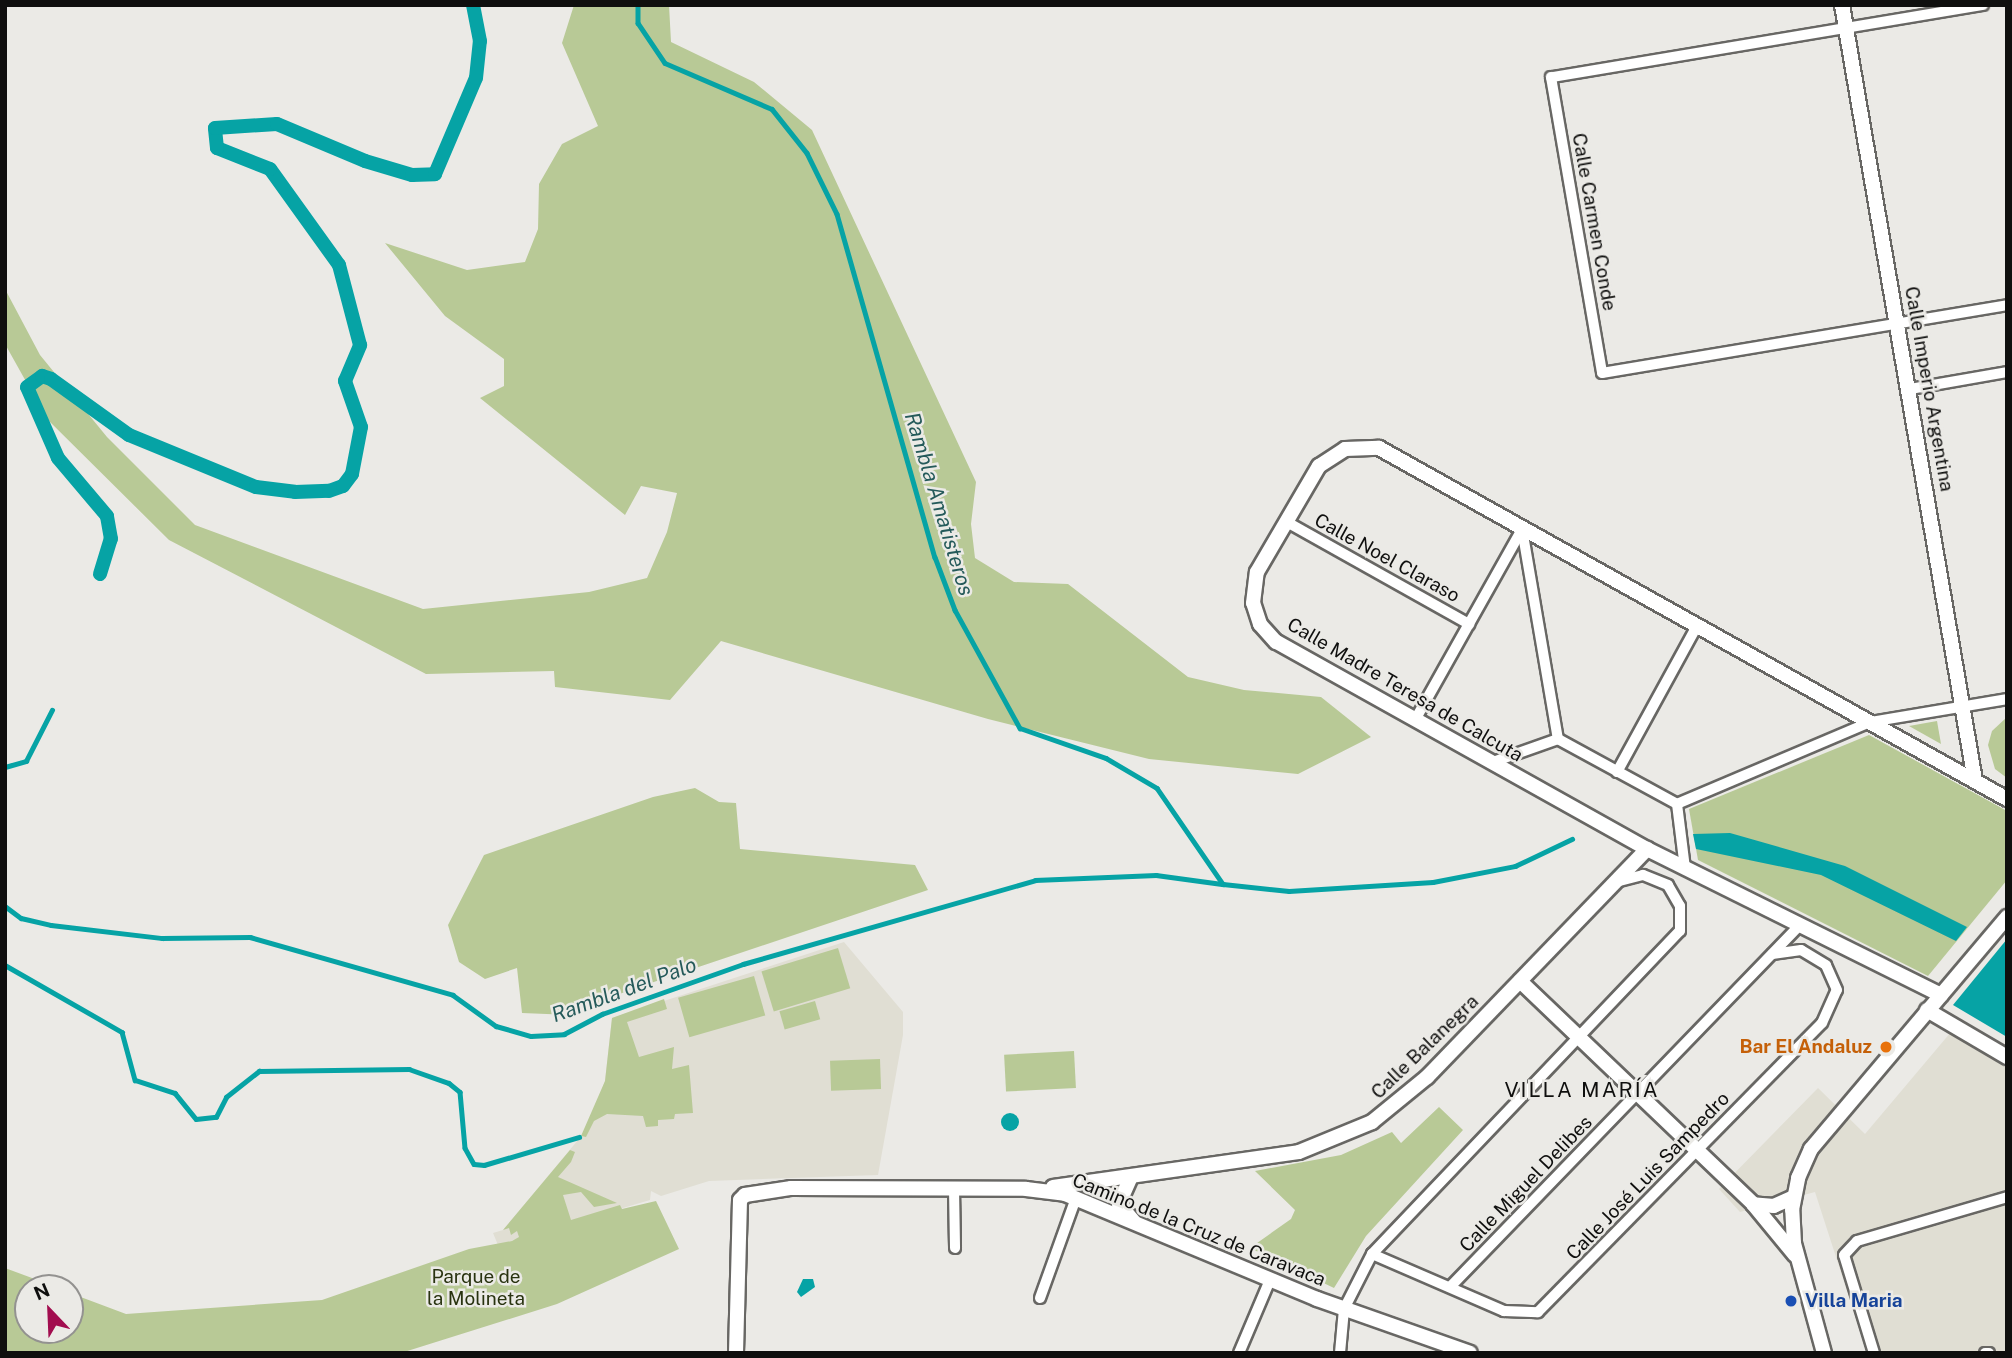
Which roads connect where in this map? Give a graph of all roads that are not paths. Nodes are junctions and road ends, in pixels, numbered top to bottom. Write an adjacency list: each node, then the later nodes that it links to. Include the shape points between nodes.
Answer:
1 (1842, 5): 3 (street, Calle Imperio Argentina)
2 (1983, 5): 3 (street)
3 (1846, 29): 5 (street, Calle Imperio Argentina); 5 (street, Calle Carmen Conde, via 1551,77 1602,373)
4 (2007, 305): 5 (street)
5 (1898, 325): 7 (street, Calle Imperio Argentina)
6 (2007, 372): 7 (street)
7 (1910, 389): 13 (street, Calle Imperio Argentina)
8 (1287, 522): 9 (street, Calle Madre Teresa de Calcuta, via 1319,467 1331,456 1362,445 1379,448); 10 (street, Calle Noel Claraso); 14 (street, Calle Madre Teresa de Calcuta, via 1257,572 1253,603 1260,624 1276,642)
9 (1522, 530): 10 (street); 11 (street, Calle Madre Teresa de Calcuta); 16 (street)
10 (1469, 624): 14 (street)
11 (1697, 626): 15 (street, Calle Madre Teresa de Calcuta); 18 (street)
12 (2007, 699): 13 (street)
13 (1962, 706): 15 (street); 19 (street, Calle Imperio Argentina)
14 (1415, 720): 17 (street, Calle Madre Teresa de Calcuta)
15 (1870, 722): 19 (street, Calle Madre Teresa de Calcuta); 21 (street)
16 (1558, 739): 17 (street); 18 (street)
17 (1493, 762): 22 (street, Calle Madre Teresa de Calcuta)
18 (1617, 772): 21 (street)
19 (1975, 781): 20 (street, Calle Madre Teresa de Calcuta)
20 (2007, 799)
21 (1677, 804): 23 (street)
22 (1647, 849): 23 (street, Calle Madre Teresa de Calcuta); 24 (street, Calle Balanegra)
23 (1685, 868): 26 (street, Calle Madre Teresa de Calcuta)
24 (1614, 884): 28 (street, Calle Balanegra); 31 (street, via 1643,875 1668,885 1680,906 1680,931)
25 (2004, 923): 29 (street)
26 (1800, 925): 27 (street, Calle Miguel Delibes); 29 (street, Calle Madre Teresa de Calcuta)
27 (1772, 954): 33 (street, Calle Miguel Delibes); 34 (street, Calle José Luis Sampedro, via 1801,950 1820,959 1837,990 1833,1006 1822,1023)
28 (1520, 981): 31 (street); 35 (street, Calle Balanegra, via 1401,1101 1353,1132 1299,1152)
29 (1941, 995): 30 (street)
30 (1927, 1010): 32 (street); 39 (street, via 1811,1149)
31 (1578, 1037): 33 (street); 46 (street)
32 (2007, 1057)
33 (1638, 1095): 34 (street); 49 (street, Calle Miguel Delibes)
34 (1695, 1150): 41 (street); 49 (street, Calle José Luis Sampedro, via 1538,1312 1504,1311)
35 (1130, 1179): 37 (street, Calle Balanegra); 44 (street, via 1119,1204 1130,1219)
36 (954, 1189): 37 (street, Camino de la Cruz de Caravaca); 45 (street); 52 (street, Camino de la Cruz de Caravaca, via 775,1188 740,1200)
37 (1026, 1189): 38 (street, Camino de la Cruz de Caravaca)
38 (1076, 1198): 44 (street, Camino de la Cruz de Caravaca); 50 (street)
39 (1794, 1198): 42 (street); 43 (street)
40 (2007, 1198): 57 (street, via 1857,1241 1844,1255)
41 (1752, 1204): 42 (street); 47 (street)
42 (1774, 1206): 43 (street)
43 (1793, 1224): 47 (street)
44 (1147, 1230): 48 (street, Camino de la Cruz de Caravaca)
45 (955, 1248)
46 (1372, 1254): 49 (street, Calle José Luis Sampedro); 51 (street)
47 (1797, 1258): 56 (street)
48 (1270, 1280): 51 (street, Camino de la Cruz de Caravaca); 53 (street)
49 (1451, 1286)
50 (1040, 1297)
51 (1344, 1309): 54 (street); 55 (street, Camino de la Cruz de Caravaca)
52 (736, 1353)
53 (1239, 1353)
54 (1340, 1353)
55 (1470, 1353)
56 (1824, 1353)
57 (1874, 1353)

